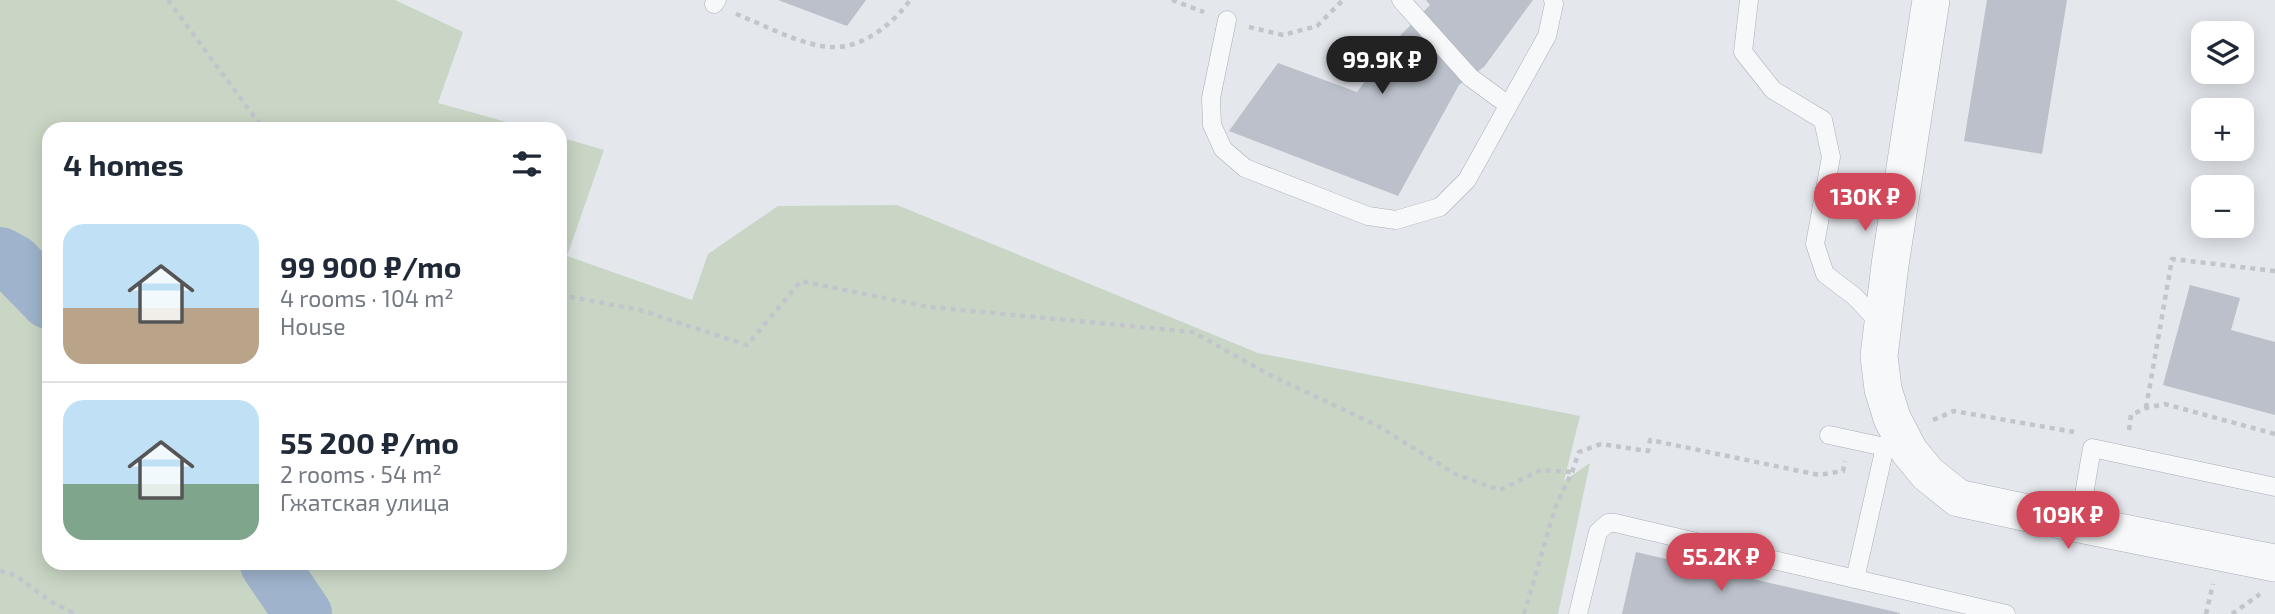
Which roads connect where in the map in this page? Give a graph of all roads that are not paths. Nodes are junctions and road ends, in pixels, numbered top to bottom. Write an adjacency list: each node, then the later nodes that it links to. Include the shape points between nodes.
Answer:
1 (1402, 0): 6 (lane, via 1470,77)
2 (1553, 0): 6 (lane, via 1547,36)
3 (1749, 0): 7 (lane, via 1743,52 1773,90 1823,120 1831,157 1815,244 1825,274)
4 (1931, 0): 7 (street)
5 (1227, 20): 6 (lane, via 1211,98 1212,125 1223,149 1245,168 1368,216 1396,220 1440,207 1467,180)
6 (1508, 105)
7 (1882, 325): 9 (street, via 1883,389)
8 (1829, 435): 9 (lane)
9 (1898, 444): 11 (street, via 1958,498); 13 (lane)
10 (2275, 487): 11 (lane, via 2092,448)
11 (2079, 524): 12 (street)
12 (2269, 577)
13 (1855, 579): 14 (lane, via 1608,523 1598,532); 15 (lane)
14 (1578, 614)
15 (2006, 614)

